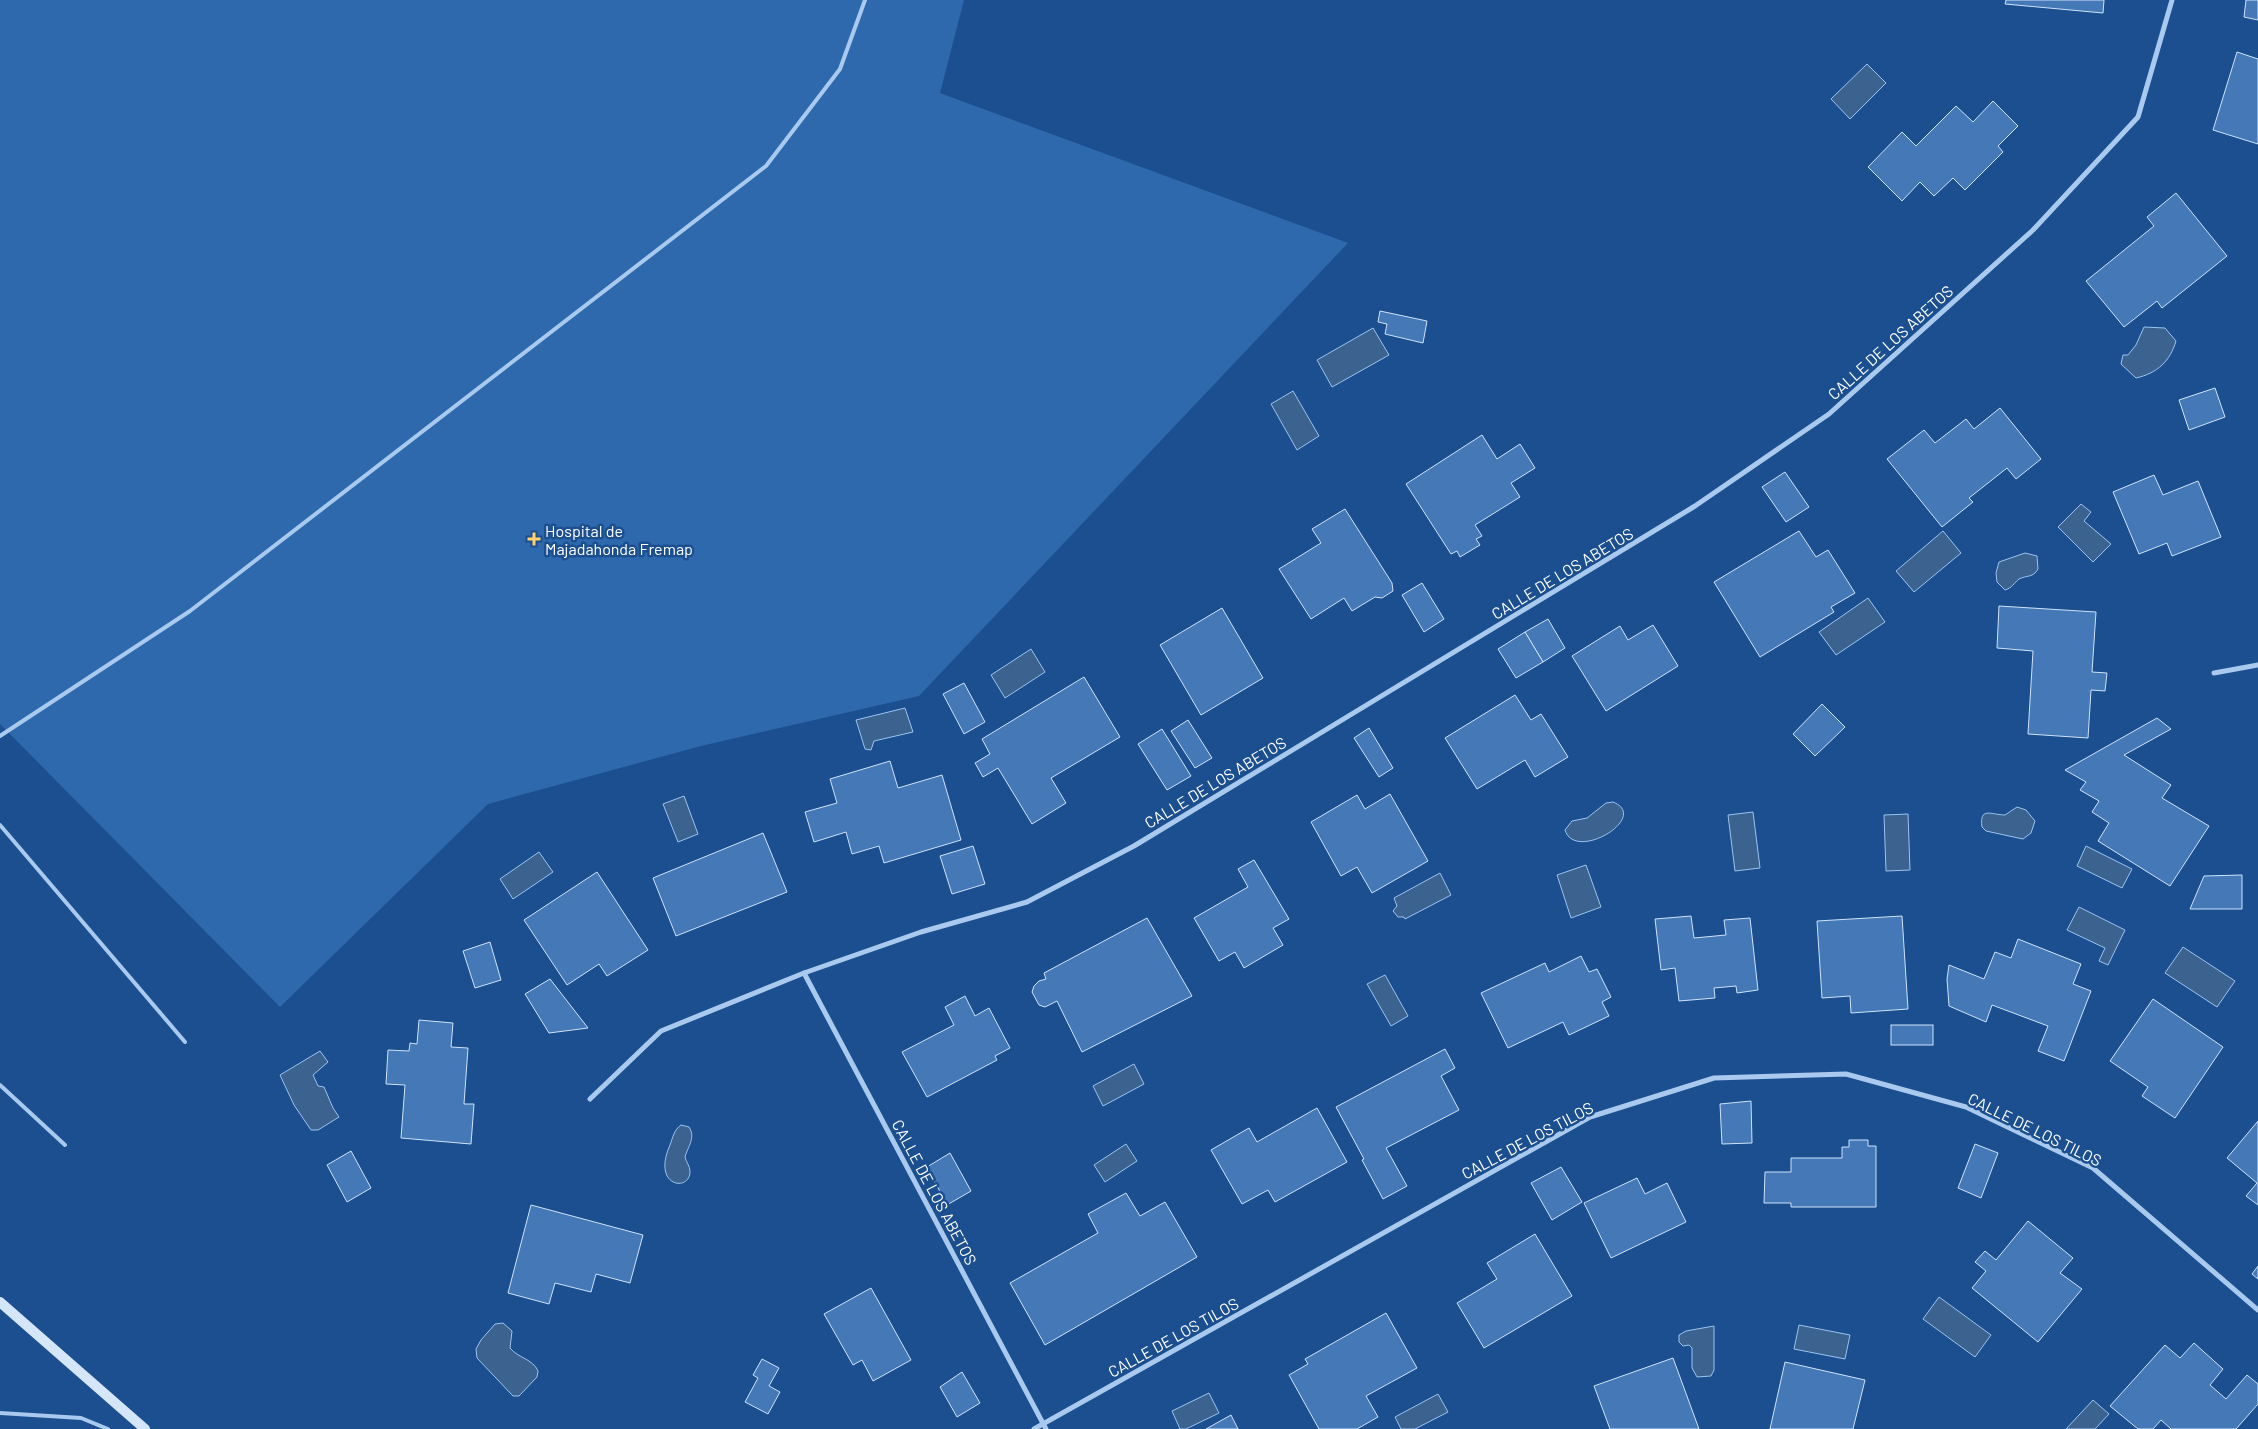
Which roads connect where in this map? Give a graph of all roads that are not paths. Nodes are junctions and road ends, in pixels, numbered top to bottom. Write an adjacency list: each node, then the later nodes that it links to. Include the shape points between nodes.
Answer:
1 (865, 0): 5 (lane, via 840,69 766,166 190,611)
2 (2172, 0): 7 (street, CALLE DE LOS ABETOS, via 2138,117 2033,230 1829,414 1696,506 1134,846 1027,902 921,932)
3 (2258, 665): 4 (street)
4 (2214, 673)
5 (0, 736)
6 (0, 824): 8 (lane)
7 (804, 973): 10 (street, CALLE DE LOS ABETOS, via 662,1031); 15 (street, CALLE DE LOS ABETOS)
8 (185, 1042)
9 (0, 1085): 11 (lane)
10 (590, 1099)
11 (65, 1145)
12 (0, 1302): 17 (street)
13 (2258, 1310): 15 (street, CALLE DE LOS TILOS, via 2093,1168 1966,1107 1846,1074 1714,1078 1590,1117)
14 (0, 1413): 16 (lane, via 81,1418)
15 (1045, 1426): 18 (street, CALLE DE LOS TILOS)
16 (108, 1429)
17 (145, 1429)
18 (1034, 1429)

